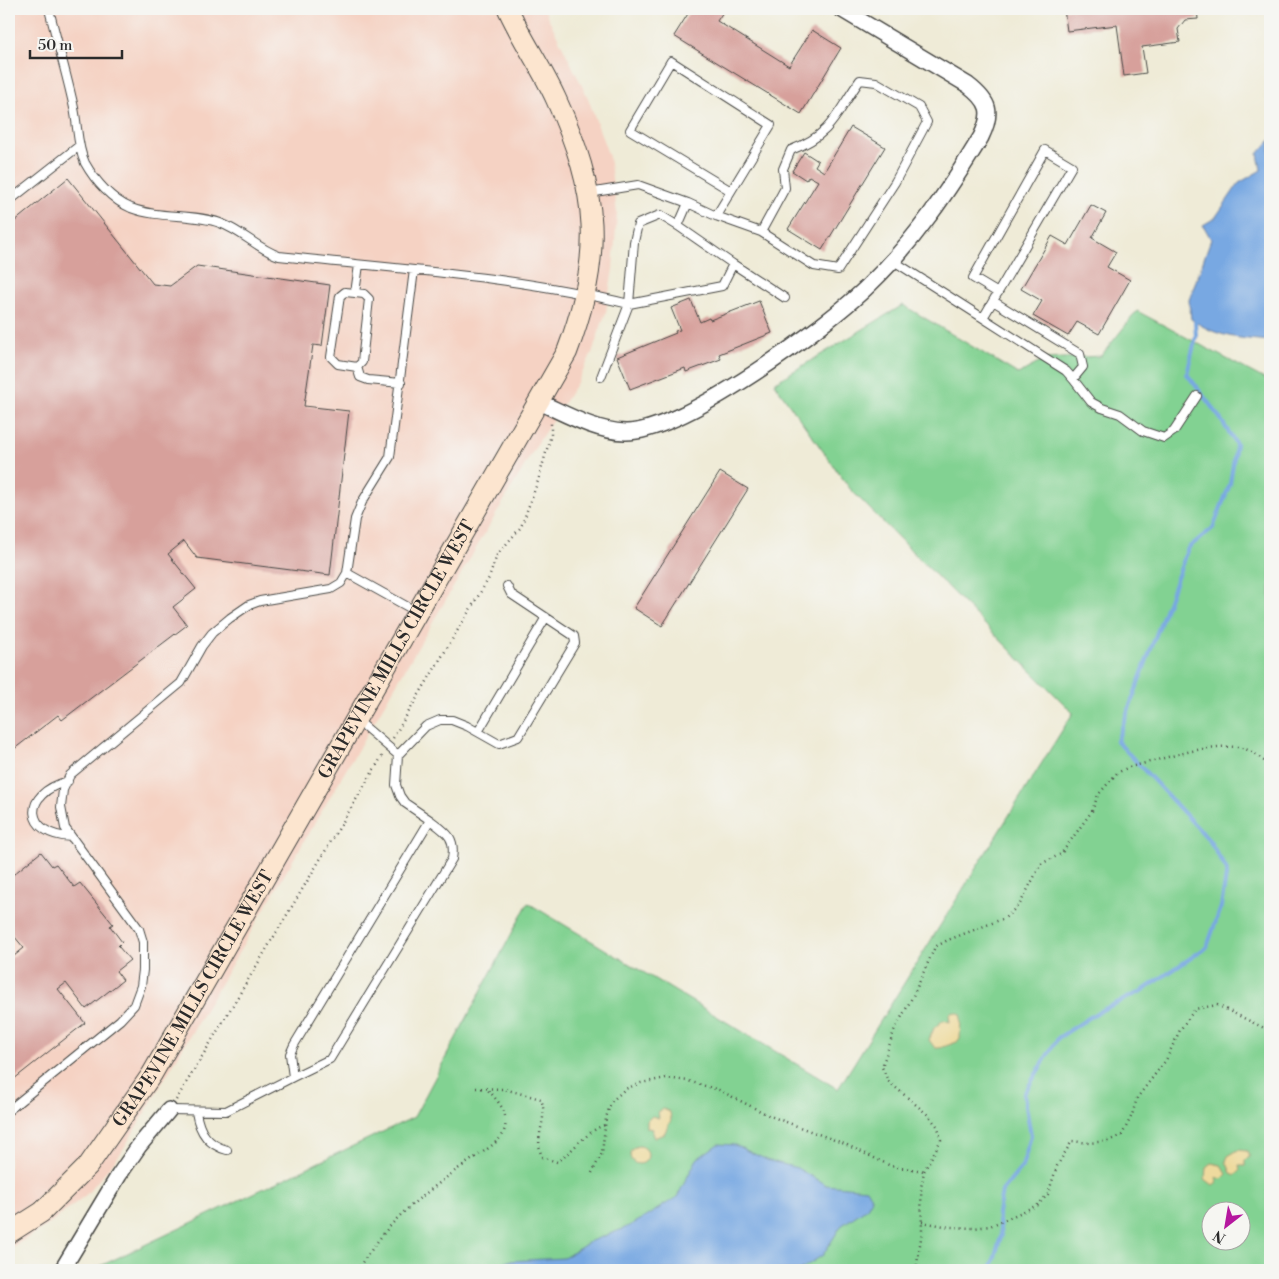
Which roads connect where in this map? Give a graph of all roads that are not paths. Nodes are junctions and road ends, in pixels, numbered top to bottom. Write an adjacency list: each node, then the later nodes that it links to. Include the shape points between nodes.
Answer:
1 (49, 9): 4 (lane, via 74,110)
2 (508, 9): 6 (street, GRAPEVINE MILLS CIRCLE WEST, via 556,99 579,158)
3 (841, 9): 12 (street, via 968,85 983,97 988,109 988,124 963,167 931,217)
4 (79, 146): 7 (lane); 14 (lane, via 86,164 109,194 129,207 153,214 218,222 279,256)
5 (731, 192): 5 (lane, via 771,125 670,61 630,130); 9 (lane)
6 (588, 193): 8 (lane, via 638,185); 18 (street, GRAPEVINE MILLS CIRCLE WEST, via 593,238)
7 (9, 201)
8 (688, 203): 9 (lane); 10 (lane)
9 (716, 216): 11 (lane)
10 (678, 226): 13 (lane); 21 (lane, via 660,216 638,224)
11 (761, 232): 11 (lane, via 786,188 783,169 791,150 811,142 830,127 860,80 876,82 919,107 927,122 895,182 838,270 814,266)
12 (892, 260): 22 (lane); 28 (street, via 827,321 701,407 660,425 626,432 595,426)
13 (733, 264): 19 (lane); 21 (lane, via 722,286)
14 (359, 265): 15 (lane); 16 (lane)
15 (414, 270): 18 (lane); 26 (lane)
16 (355, 293): 23 (lane, via 370,299 362,362); 23 (lane, via 345,292 340,296 331,357 338,364)
17 (998, 293): 17 (lane, via 1072,166 1044,150 973,278); 20 (lane)
18 (586, 294): 21 (lane); 28 (street, GRAPEVINE MILLS CIRCLE WEST)
19 (785, 298)
20 (993, 301): 22 (lane); 25 (lane, via 1080,354 1083,367)
21 (629, 304): 24 (lane)
22 (983, 318): 25 (lane, via 1066,371)
23 (357, 368): 26 (lane, via 360,377 368,380)
24 (601, 377)
25 (1073, 379): 27 (lane, via 1091,402 1120,414 1143,431 1164,438 1174,431)
26 (401, 383): 29 (lane, via 390,457 355,519)
27 (1197, 396)
28 (547, 406): 31 (street, GRAPEVINE MILLS CIRCLE WEST)
29 (347, 573): 31 (lane); 36 (lane, via 341,583 330,589 267,599 249,605 230,618 202,646 181,683 70,775)
30 (506, 586): 32 (lane, via 511,594)
31 (418, 613): 33 (street, GRAPEVINE MILLS CIRCLE WEST)
32 (546, 617): 34 (lane); 34 (lane, via 574,636 575,643 518,738 499,744)
33 (357, 720): 35 (lane); 44 (street, GRAPEVINE MILLS CIRCLE WEST, via 152,1074 88,1166 42,1212)
34 (478, 732): 35 (lane, via 452,720 440,720 426,726)
35 (398, 754): 37 (lane, via 396,785 400,796 404,803)
36 (68, 781): 38 (lane, via 62,806 65,828); 38 (lane, via 45,790 35,803 35,812 39,824 48,833)
37 (430, 820): 39 (lane, via 294,1045 290,1054); 39 (lane, via 449,834 454,847 452,859 330,1059)
38 (71, 837): 40 (lane, via 139,929 143,942 141,986 128,1013)
39 (293, 1077): 42 (lane, via 226,1111)
40 (9, 1110)
41 (172, 1110): 42 (lane); 45 (street, via 139,1146)
42 (196, 1112): 43 (lane, via 199,1129 205,1137)
43 (228, 1150)
44 (9, 1231)
45 (62, 1270)

